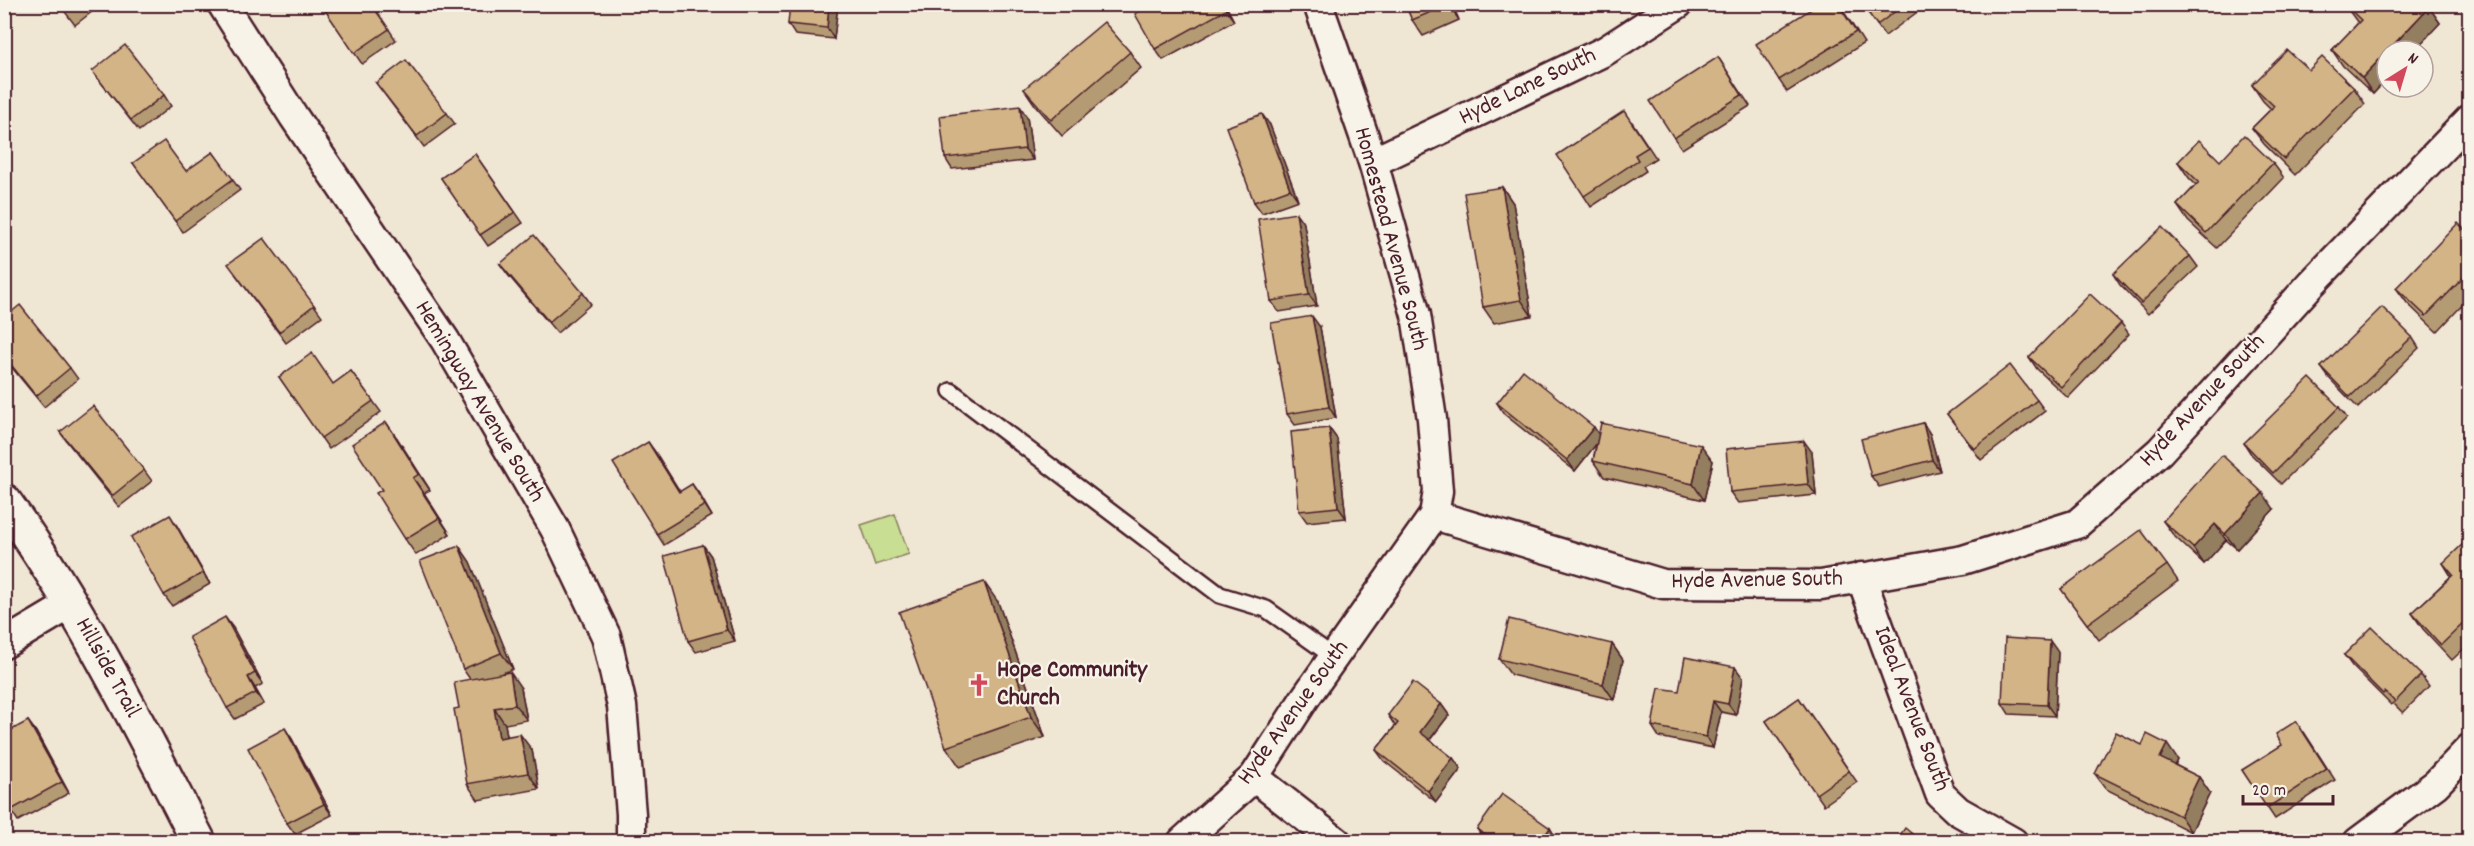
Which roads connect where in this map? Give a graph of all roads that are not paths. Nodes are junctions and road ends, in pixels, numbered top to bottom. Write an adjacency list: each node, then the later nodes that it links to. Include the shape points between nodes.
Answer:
1 (222, 4): 16 (street, Hemingway Avenue South, via 445,340 555,529 606,636 622,706)
2 (1318, 4): 5 (street, Homestead Avenue South)
3 (1678, 4): 5 (street, Hyde Lane South, via 1605,51)
4 (2469, 119): 9 (street, Hyde Avenue South, via 2312,283 2160,451 2077,524 1963,560)
5 (1373, 162): 8 (street, Homestead Avenue South, via 1416,315 1432,419 1438,491)
6 (951, 391): 12 (lane, via 1220,595 1266,609)
7 (4, 501): 10 (street, Hillside Trail)
8 (1434, 515): 9 (street, Hyde Avenue South, via 1663,584 1821,585); 12 (street, Hyde Avenue South)
9 (1862, 578): 19 (street, Ideal Avenue South, via 1940,794 1958,812)
10 (71, 604): 11 (street); 15 (street, Hillside Trail)
11 (4, 644)
12 (1334, 657): 14 (street, Hyde Avenue South)
13 (2469, 748): 20 (street, via 2436,784)
14 (1254, 777): 17 (street, Hyde Avenue South); 18 (street)
15 (199, 842)
16 (631, 842)
17 (1182, 842)
18 (1337, 842)
19 (2013, 842)
20 (2358, 842)

